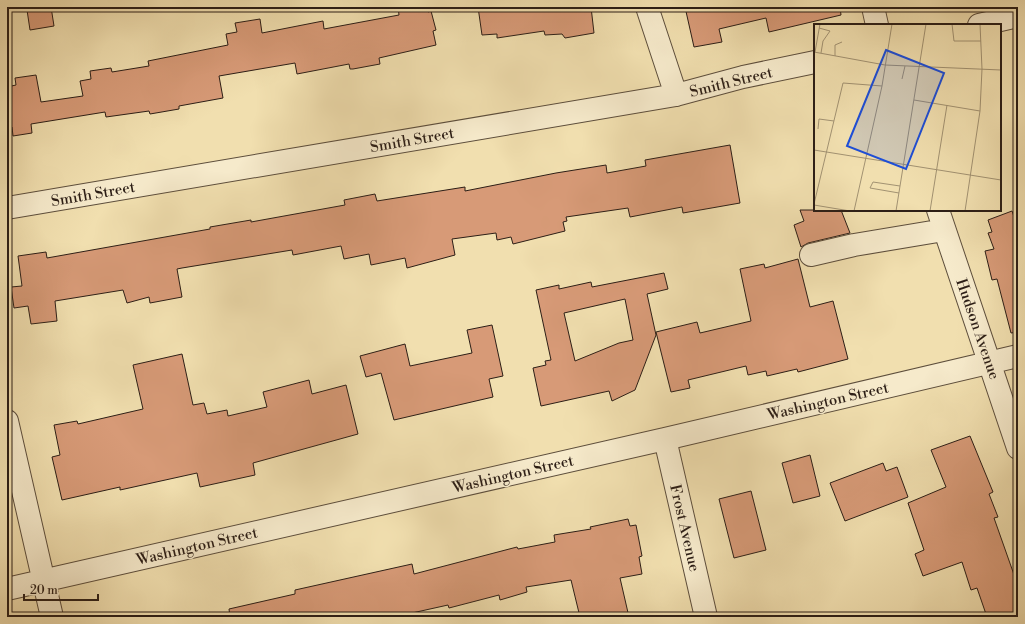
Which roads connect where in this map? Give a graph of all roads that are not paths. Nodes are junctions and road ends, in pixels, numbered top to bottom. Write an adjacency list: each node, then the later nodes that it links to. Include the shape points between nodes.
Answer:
1 (647, 7): 7 (street)
2 (873, 7): 4 (street)
3 (1018, 16): 5 (street)
4 (878, 24)
5 (983, 24)
6 (814, 62): 7 (street, Smith Street, via 743,77)
7 (676, 95): 8 (street, Smith Street)
8 (7, 208)
9 (938, 211): 10 (street, Hudson Avenue)
10 (944, 230): 11 (street); 13 (street, Hudson Avenue)
11 (811, 255)
12 (1018, 356): 13 (street, Washington Street)
13 (989, 363): 15 (street, Washington Street); 16 (street, Hudson Avenue)
14 (7, 421): 17 (street)
15 (665, 440): 17 (street, Washington Street); 20 (street, Frost Avenue)
16 (1018, 448)
17 (44, 580): 18 (street, Washington Street); 19 (street)
18 (7, 589)
19 (52, 617)
20 (706, 617)

